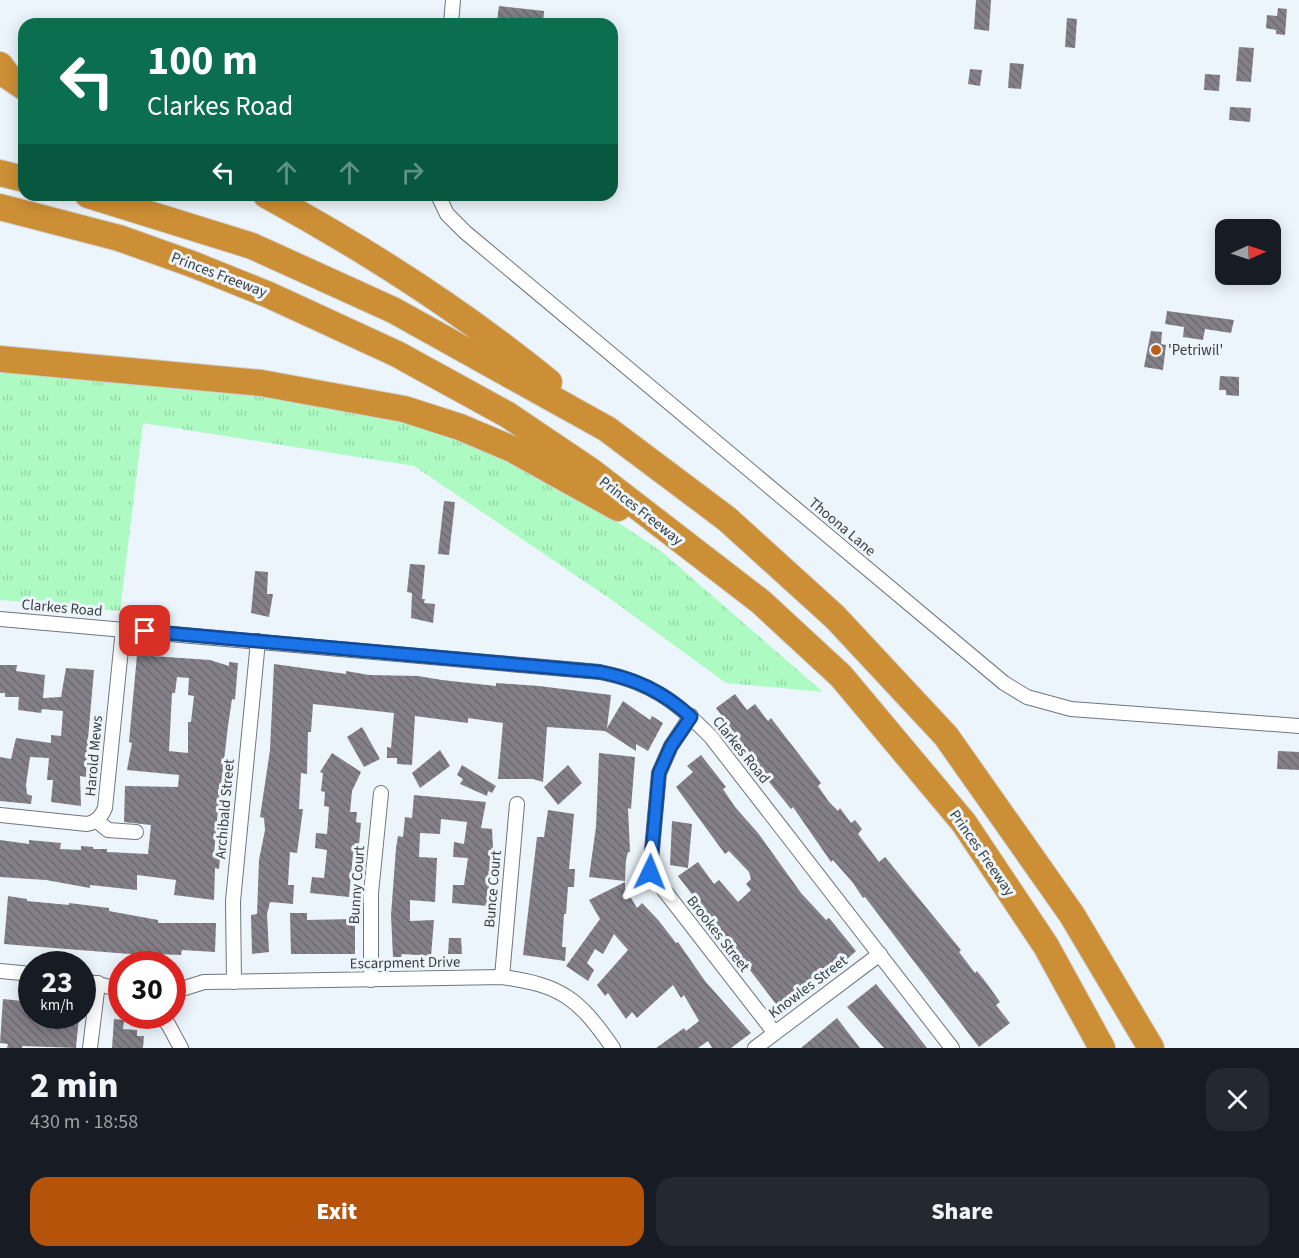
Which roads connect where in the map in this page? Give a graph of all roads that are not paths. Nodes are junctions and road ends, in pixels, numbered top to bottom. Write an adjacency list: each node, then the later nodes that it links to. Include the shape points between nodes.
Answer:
1 (453, 0): 2 (street)
2 (452, 18)
3 (0, 65): 4 (highway)
4 (18, 83)
5 (0, 96): 6 (highway)
6 (18, 97)
7 (0, 173): 8 (highway)
8 (18, 177)
9 (107, 201): 14 (highway, via 252,246 393,310)
10 (277, 201): 14 (highway, via 319,224 509,349)
11 (441, 201): 20 (street, Thoona Lane, via 447,214 465,232 1011,688 1027,697 1071,709)
12 (0, 207): 15 (highway, Princes Freeway, via 119,238 192,264 397,354 508,415 591,471)
13 (5, 361): 15 (highway, via 261,383 404,408 512,449)
14 (607, 429): 43 (highway, via 727,519 835,617 946,736 1072,915)
15 (677, 539): 42 (highway, Princes Freeway, via 761,602 841,676 949,804 1046,946)
16 (1, 619): 17 (street, Clarkes Road)
17 (123, 629): 18 (street, Clarkes Road); 24 (street, Harold Mews, via 105,807)
18 (258, 641): 19 (street, Clarkes Road, via 624,676 654,689); 31 (street, Archibald Street, via 233,901)
19 (691, 717): 26 (street, Clarkes Road); 36 (street, Brookes Street, via 659,773 650,872)
20 (1299, 726)
21 (381, 793): 30 (street, Bunny Court, via 371,893)
22 (517, 804): 29 (street, Bunce Court)
23 (0, 815): 24 (street, via 87,824)
24 (97, 821): 25 (street, via 108,830)
25 (136, 832)
26 (880, 954): 36 (street, Knowles Street); 41 (street, Clarkes Road)
27 (0, 971): 28 (street)
28 (18, 973)
29 (502, 977): 30 (street, Escarpment Drive); 39 (street, Escarpment Drive, via 563,993 589,1014)
30 (371, 980): 31 (street, Escarpment Drive)
31 (234, 982): 34 (street, Escarpment Drive, via 204,982)
32 (98, 983): 33 (street); 37 (street)
33 (108, 986)
34 (186, 988)
35 (169, 1029): 38 (street)
36 (774, 1032): 40 (street, Knowles Street)
37 (90, 1048)
38 (181, 1048)
39 (613, 1048)
40 (755, 1048)
41 (952, 1048)
42 (1102, 1048)
43 (1151, 1048)

